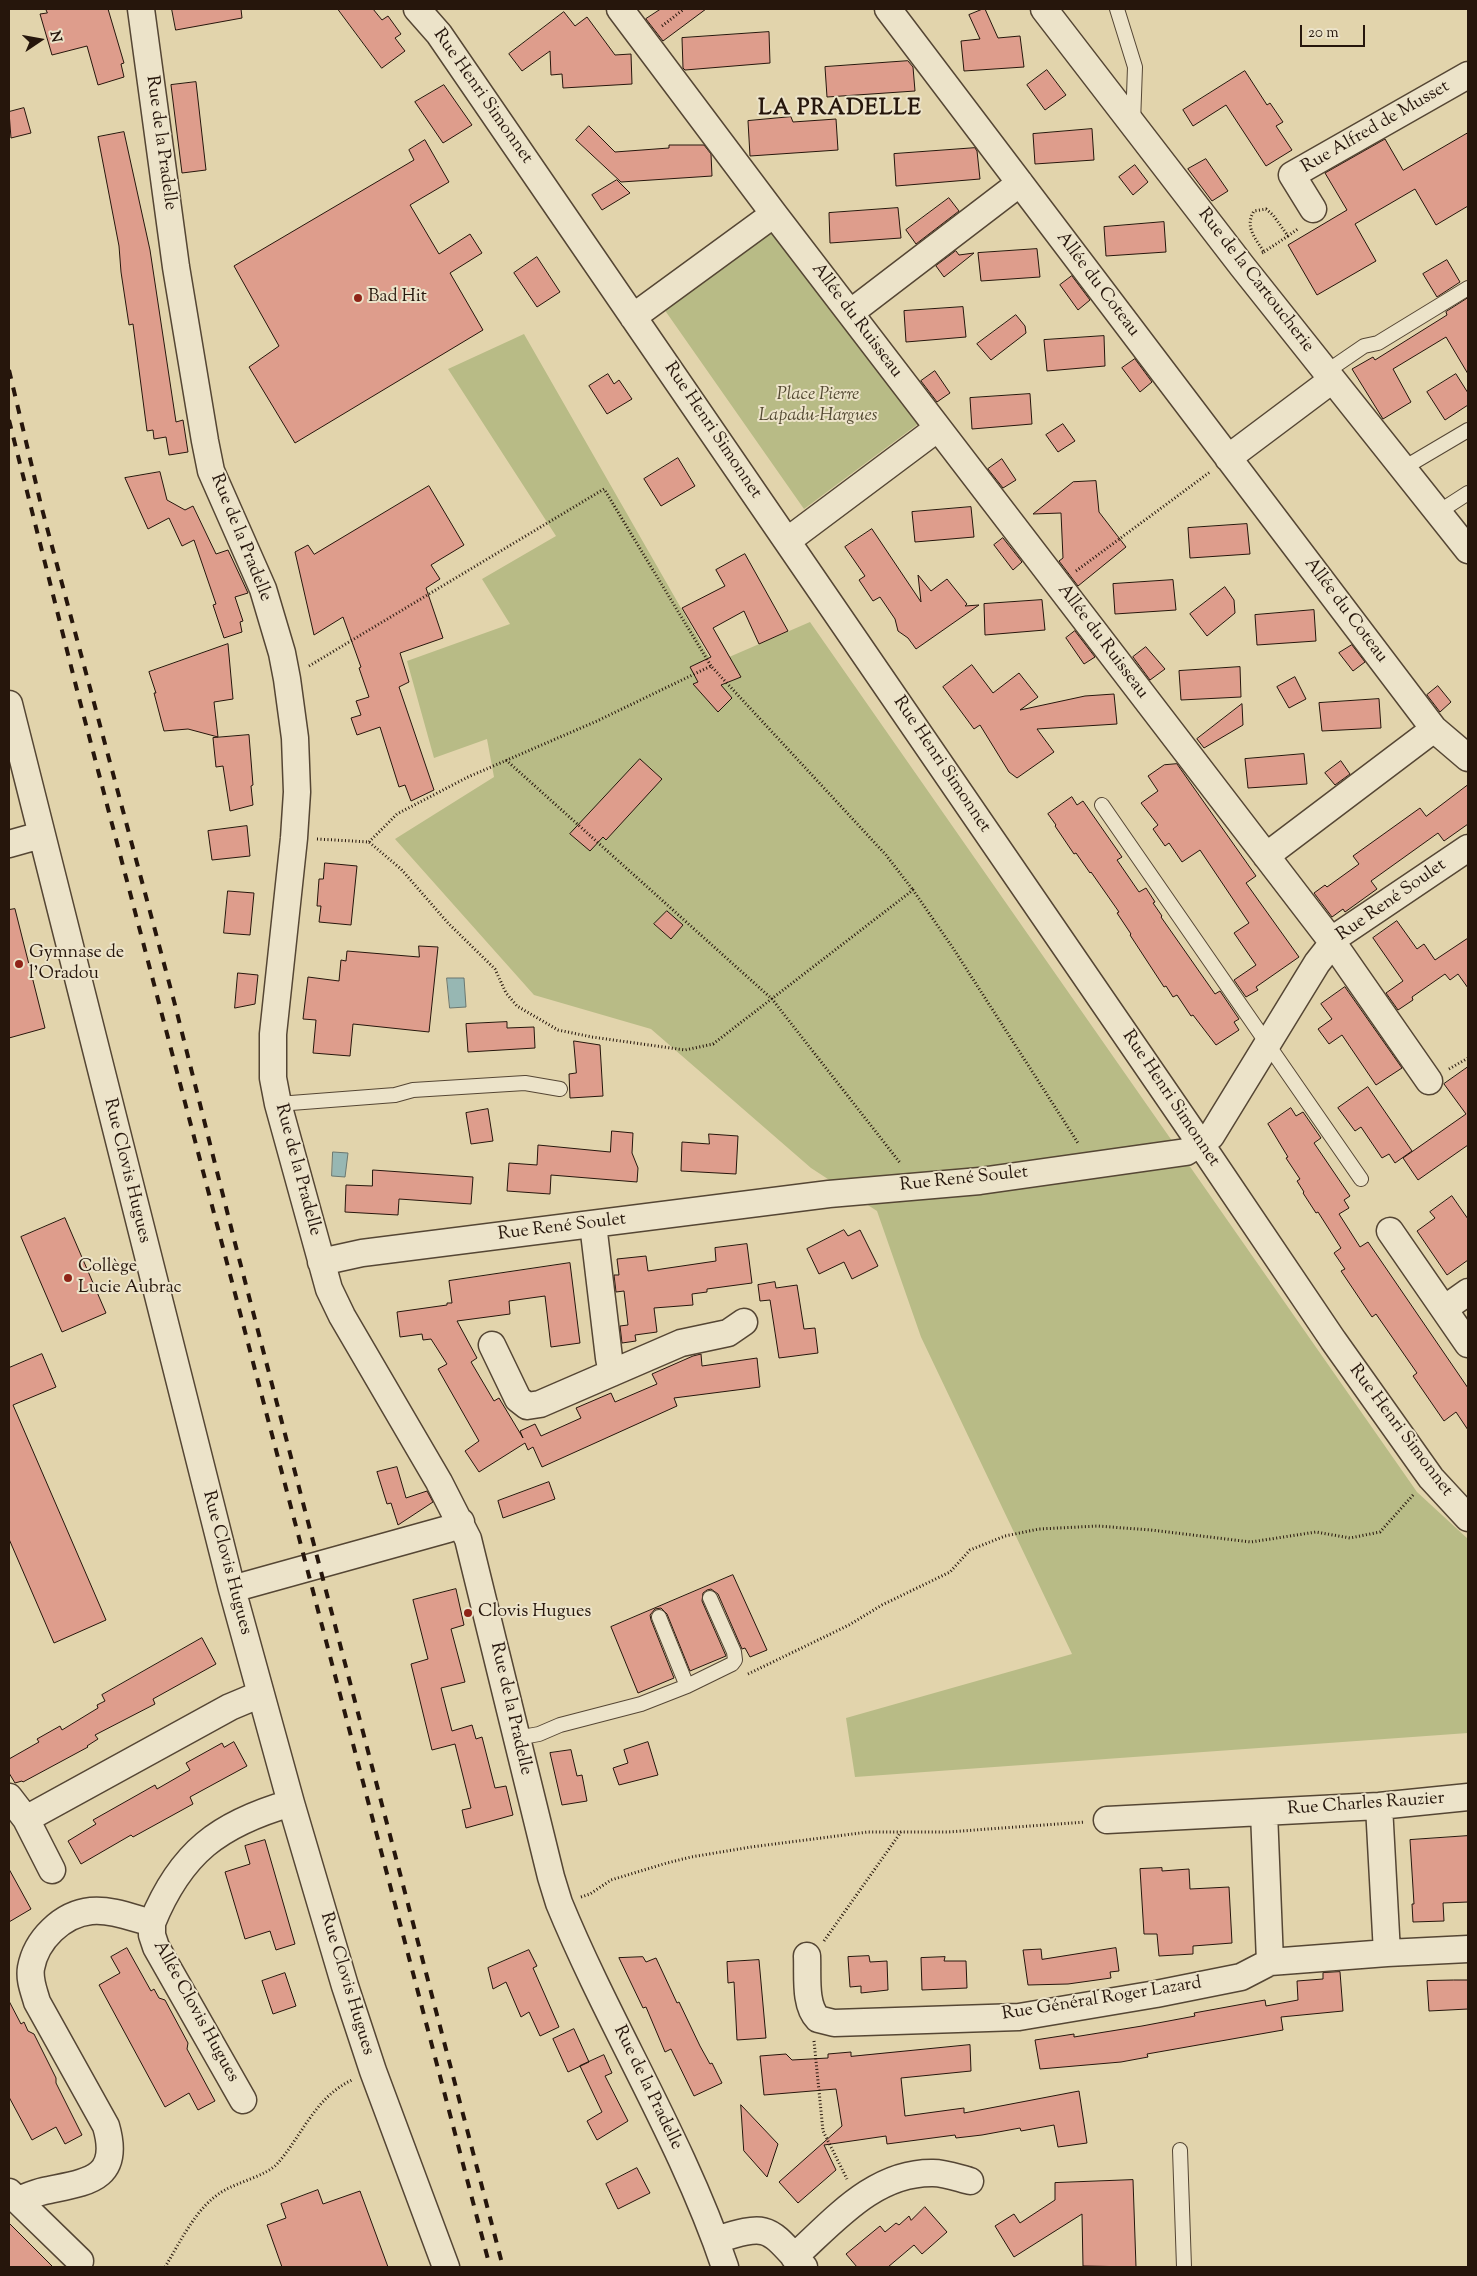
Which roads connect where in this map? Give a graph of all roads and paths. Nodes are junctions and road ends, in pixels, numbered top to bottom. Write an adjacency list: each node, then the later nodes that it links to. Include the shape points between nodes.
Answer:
1 (141, 9): 29 (street, Rue de la Pradelle, via 176,267 211,471 263,589)
2 (416, 9): 17 (street, Rue Henri Simonnet, via 440,34)
3 (620, 9): 11 (street, Allée du Ruisseau)
4 (888, 9): 9 (street, Allée du Coteau)
5 (1044, 9): 8 (street, Rue de la Cartoucherie)
6 (1117, 9): 8 (lane, via 1135,67)
7 (1468, 75): 10 (street, Rue Alfred de Musset, via 1292,175)
8 (1133, 123): 14 (street, Rue de la Cartoucherie)
9 (1020, 183): 16 (street); 21 (street, Allée du Coteau)
10 (1313, 209): 12 (path, via 1318,217)
11 (774, 214): 16 (street, Allée du Ruisseau); 17 (street)
12 (1288, 236): 13 (path); 13 (path, via 1266,209 1254,212 1250,225)
13 (1264, 252): 14 (path)
14 (1242, 266): 18 (street, Rue de la Cartoucherie)
15 (1468, 288): 18 (lane, via 1378,343 1364,346)
16 (850, 313): 19 (street, Allée du Ruisseau)
17 (634, 317): 25 (street, Rue Henri Simonnet)
18 (1329, 376): 21 (street); 22 (street, Rue de la Cartoucherie)
19 (938, 428): 25 (street); 27 (street, Allée du Ruisseau)
20 (1468, 430): 22 (lane)
21 (1228, 458): 27 (path); 31 (street, Allée du Coteau)
22 (1402, 469): 24 (street, Rue de la Cartoucherie)
23 (1468, 493): 24 (lane)
24 (1437, 513): 26 (street, Rue de la Cartoucherie)
25 (787, 540): 48 (street, Rue Henri Simonnet)
26 (1468, 550)
27 (1058, 584): 40 (street, Allée du Ruisseau)
28 (712, 666): 29 (path, via 604,488); 33 (path); 41 (path, via 886,855)
29 (287, 679): 36 (street, Rue de la Pradelle, via 295,738 297,792)
30 (9, 704): 35 (street, Rue Clovis Hugues)
31 (1434, 730): 32 (street, Allée du Coteau); 40 (street)
32 (1468, 758)
33 (506, 760): 37 (path, via 397,814); 43 (path)
34 (1102, 805): 44 (lane)
35 (41, 835): 38 (street); 64 (street, Rue Clovis Hugues)
36 (294, 838): 37 (path); 47 (street, Rue de la Pradelle, via 273,1034)
37 (369, 842): 43 (path, via 401,869 448,923 495,969 506,993 517,1006 558,1030 684,1050 713,1044)
38 (9, 844)
39 (1468, 848): 42 (street, Rue René Soulet, via 1339,935)
40 (1266, 856): 42 (street, Allée du Ruisseau)
41 (913, 890): 43 (path); 49 (path)
42 (1333, 943): 44 (street, Rue René Soulet); 45 (street, Allée du Ruisseau)
43 (772, 999): 51 (path, via 890,1149)
44 (1267, 1044): 48 (street, Rue René Soulet, via 1211,1136); 50 (lane)
45 (1429, 1081)
46 (560, 1089): 47 (lane, via 524,1083)
47 (278, 1104): 54 (street, Rue de la Pradelle)
48 (1200, 1143): 49 (street, Rue René Soulet, via 1186,1152); 61 (street, Rue Henri Simonnet)
49 (1092, 1165): 51 (street, Rue René Soulet)
50 (1361, 1179)
51 (912, 1187): 52 (street, Rue René Soulet)
52 (593, 1224): 54 (street, Rue René Soulet, via 362,1253); 60 (street)
53 (1390, 1231): 56 (street)
54 (321, 1262): 63 (street, Rue de la Pradelle, via 342,1316)
55 (1468, 1292): 56 (street)
56 (1444, 1309): 58 (street)
57 (744, 1322): 60 (street, via 728,1333 680,1343)
58 (1468, 1344)
59 (492, 1345): 60 (street, via 518,1399 527,1406 540,1404)
60 (612, 1372)
61 (1431, 1478): 62 (street, Rue Henri Simonnet); 67 (path, via 1380,1532 1350,1538 1316,1532 1251,1542 1098,1526 1039,1529 1005,1536 970,1550 950,1572)
62 (1468, 1518)
63 (460, 1522): 64 (street, via 448,1529); 70 (street, Rue de la Pradelle, via 476,1567)
64 (232, 1589): 69 (street, Rue Clovis Hugues)
65 (710, 1598): 68 (lane, via 735,1660)
66 (659, 1617): 68 (lane)
67 (746, 1675)
68 (687, 1686): 70 (lane, via 641,1704)
69 (261, 1694): 73 (street, Rue Clovis Hugues); 76 (street, via 230,1707)
70 (517, 1738): 80 (street, Rue de la Pradelle)
71 (9, 1797): 76 (street)
72 (1468, 1797): 74 (street, Rue Charles Rauzier)
73 (291, 1802): 81 (street, Allée Clovis Hugues, via 242,1820 195,1853 161,1900); 87 (street, Rue Clovis Hugues)
74 (1379, 1806): 75 (street, Rue Charles Rauzier); 83 (street)
75 (1264, 1812): 77 (street, Rue Charles Rauzier); 85 (street, Rue Charles Rauzier)
76 (26, 1819): 79 (street)
77 (1107, 1820): 78 (path, via 948,1832)
78 (902, 1832): 80 (path, via 830,1836 691,1857 611,1880 590,1894); 84 (path, via 825,1937 821,1953)
79 (52, 1870)
80 (559, 1904): 93 (street, Rue de la Pradelle, via 673,2140)
81 (152, 1923): 88 (street, Allée Clovis Hugues, via 156,1946); 91 (street, Allée Clovis Hugues, via 91,1911 61,1923 48,1933 38,1948 31,1969 34,1993 106,2126 110,2154 105,2167 94,2179)
82 (1468, 1949): 83 (street, Rue Général Roger Lazard)
83 (1387, 1953): 85 (street, Rue Général Roger Lazard)
84 (807, 1956): 86 (street, via 809,1999)
85 (1270, 1962): 86 (street, Rue Général Roger Lazard, via 1241,1977 1019,2017 834,2023)
86 (814, 2016): 92 (path, via 823,2131)
87 (373, 2071): 96 (path, via 340,2086 320,2103 275,2167 223,2191 198,2213); 97 (street, Rue Clovis Hugues)
88 (243, 2100)
89 (1180, 2150): 99 (lane)
90 (970, 2181): 92 (street, via 933,2173 909,2175 885,2182)
91 (13, 2196): 94 (street, Allée Clovis Hugues)
92 (859, 2199): 95 (street)
93 (716, 2240): 95 (street, via 740,2233 766,2231 774,2235); 98 (street, Rue de la Pradelle)
94 (80, 2261)
95 (799, 2262)
96 (165, 2267)
97 (446, 2267)
98 (725, 2267)
99 (1184, 2267)

